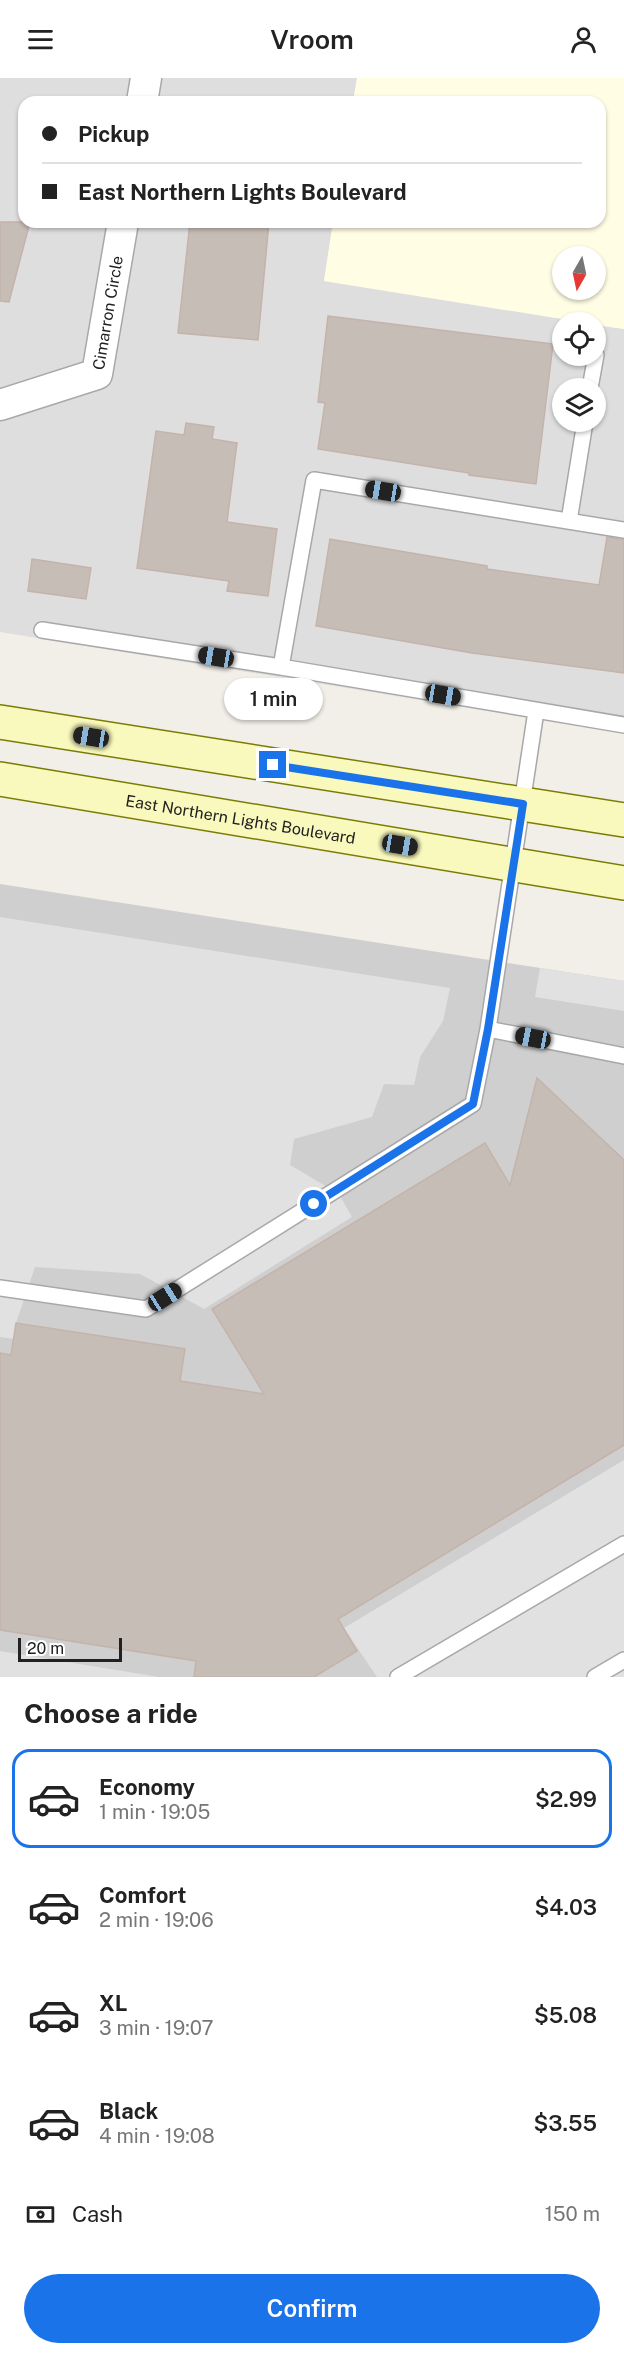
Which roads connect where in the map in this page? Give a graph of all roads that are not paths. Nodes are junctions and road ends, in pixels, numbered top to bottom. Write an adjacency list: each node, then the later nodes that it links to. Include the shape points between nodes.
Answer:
1 (146, 78): 2 (street)
2 (143, 96)
3 (122, 228): 4 (street, Cimarron Circle, via 97,374)
4 (0, 405)
5 (583, 432): 6 (lane)
6 (569, 521): 7 (lane); 9 (lane, via 314,480)
7 (624, 530)
8 (42, 630): 9 (lane)
9 (281, 667): 10 (lane)
10 (536, 711): 12 (lane); 14 (lane)
11 (0, 722): 14 (main road)
12 (624, 725)
13 (0, 779): 16 (main road, East Northern Lights Boulevard)
14 (523, 804): 15 (main road); 16 (lane)
15 (624, 820)
16 (513, 865): 17 (main road, East Northern Lights Boulevard); 18 (lane)
17 (624, 883)
18 (488, 1029): 19 (lane); 20 (lane, via 473,1104 146,1309)
19 (624, 1056)
20 (0, 1288)
21 (624, 1545): 23 (lane)
22 (624, 1660): 24 (lane)
23 (398, 1677)
24 (595, 1677)

